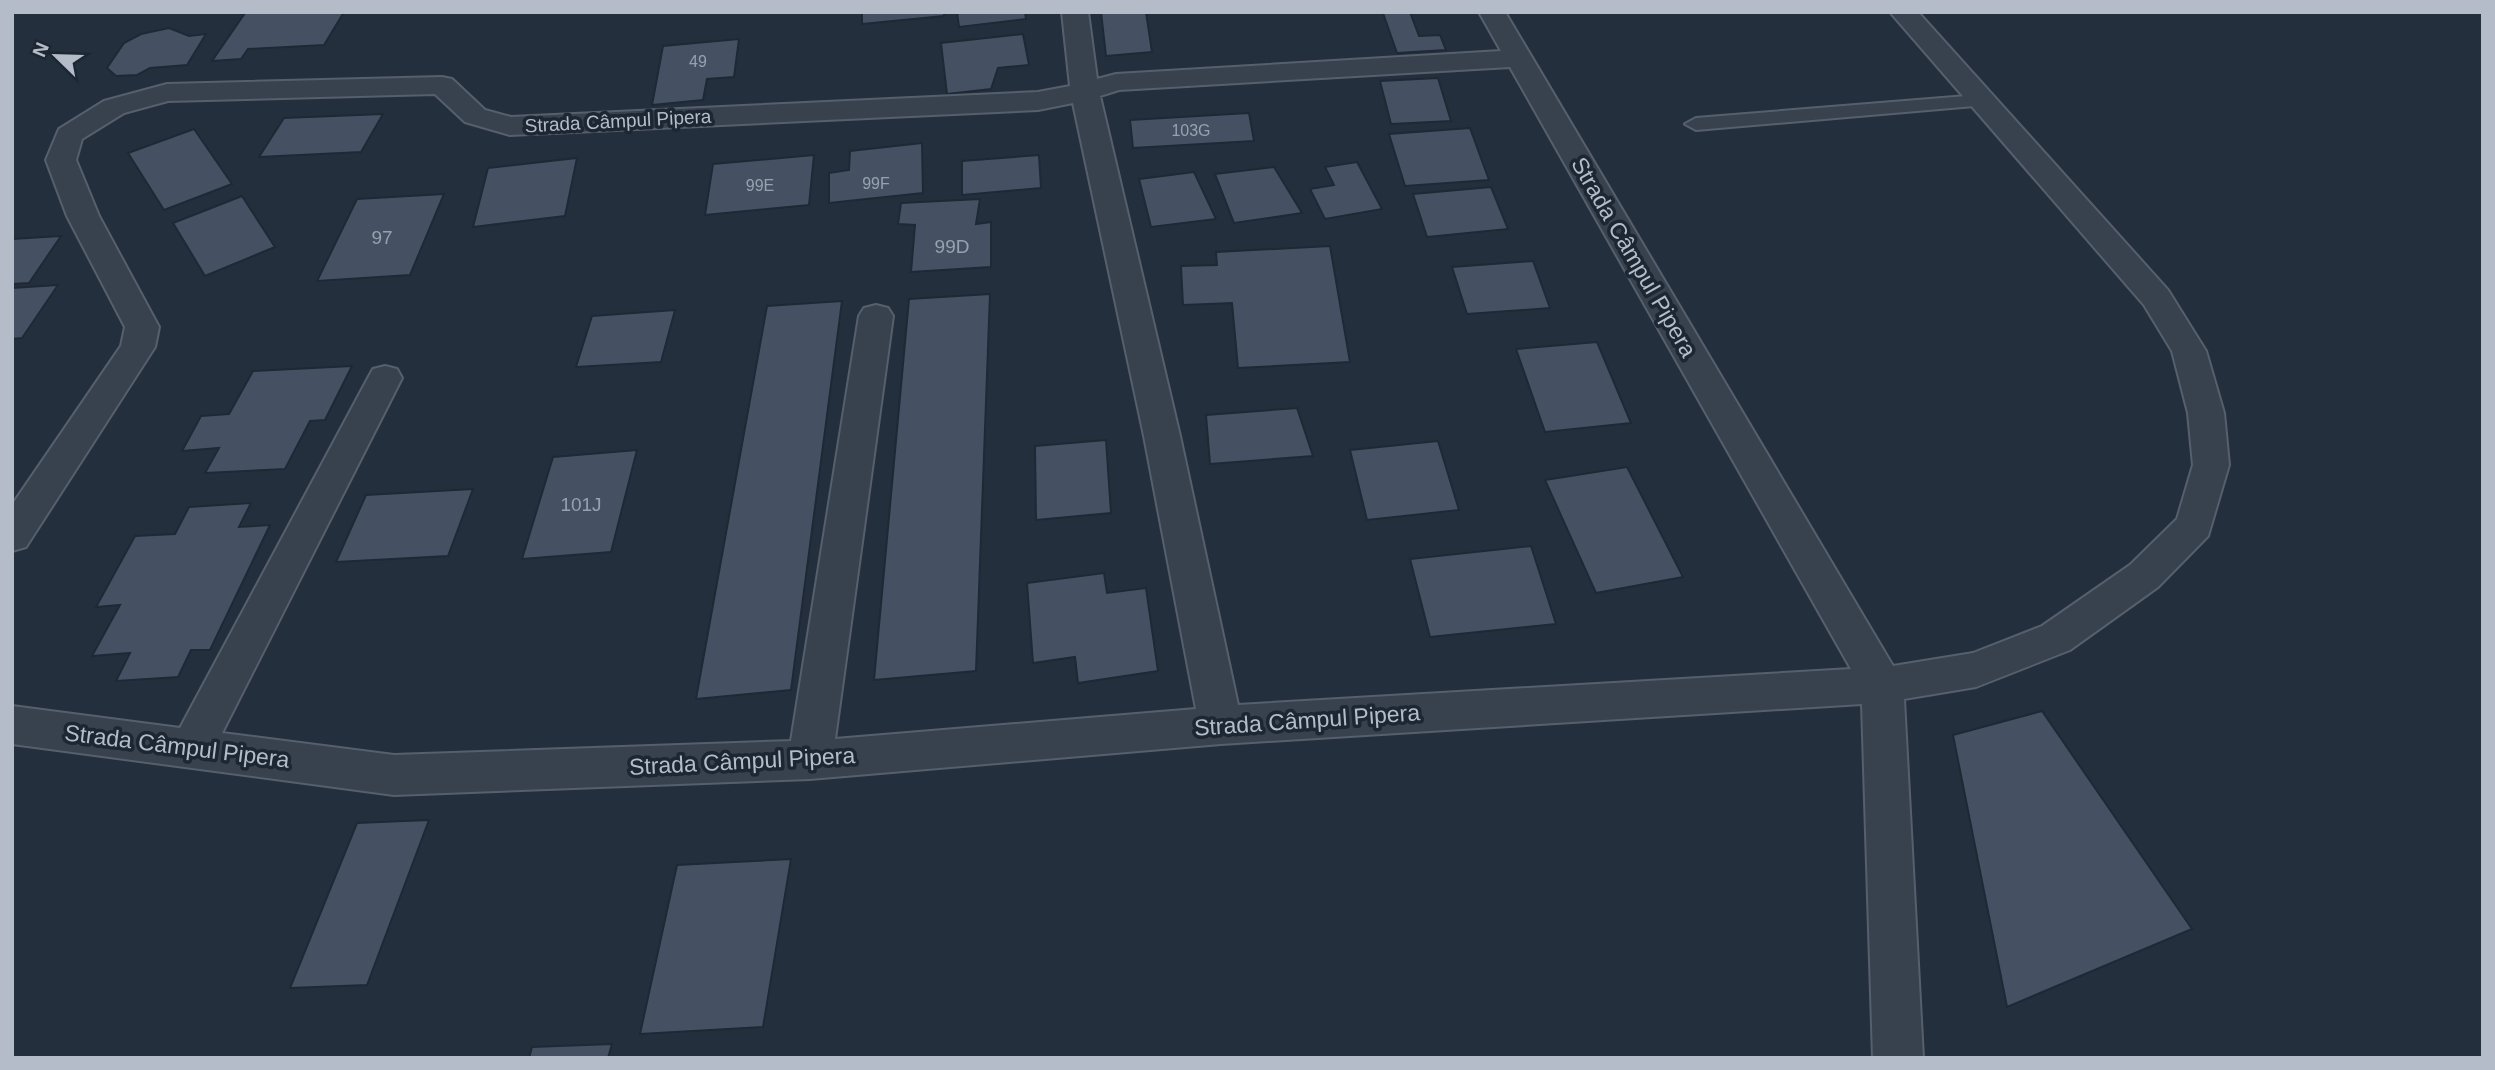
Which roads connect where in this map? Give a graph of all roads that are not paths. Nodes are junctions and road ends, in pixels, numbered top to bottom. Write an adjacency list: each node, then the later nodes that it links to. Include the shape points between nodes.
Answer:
1 (1074, 12): 5 (street)
2 (1492, 12): 4 (street, Strada Câmpul Pipera)
3 (1903, 12): 6 (street)
4 (1520, 58): 5 (street, Strada Câmpul Pipera, via 1116,82); 11 (street, Strada Câmpul Pipera)
5 (1085, 92): 10 (street, Strada Câmpul Pipera, via 1038,101 510,126 475,116 442,85 167,93 114,107 69,135 61,160 83,216 142,327 138,347); 13 (street, via 1163,436)
6 (1979, 101): 7 (lane); 11 (street, via 2156,298 2189,351 2206,413 2210,465 2194,526 2144,576 2056,638 1976,670)
7 (1696, 124)
8 (876, 316): 15 (street)
9 (385, 378): 14 (street)
10 (12, 536)
11 (1882, 685): 13 (street, Strada Câmpul Pipera); 16 (street)
12 (12, 725): 14 (street, Strada Câmpul Pipera)
13 (1221, 725): 15 (street, Strada Câmpul Pipera)
14 (192, 748): 15 (street, Strada Câmpul Pipera, via 394,775)
15 (810, 760)
16 (1898, 1058)

